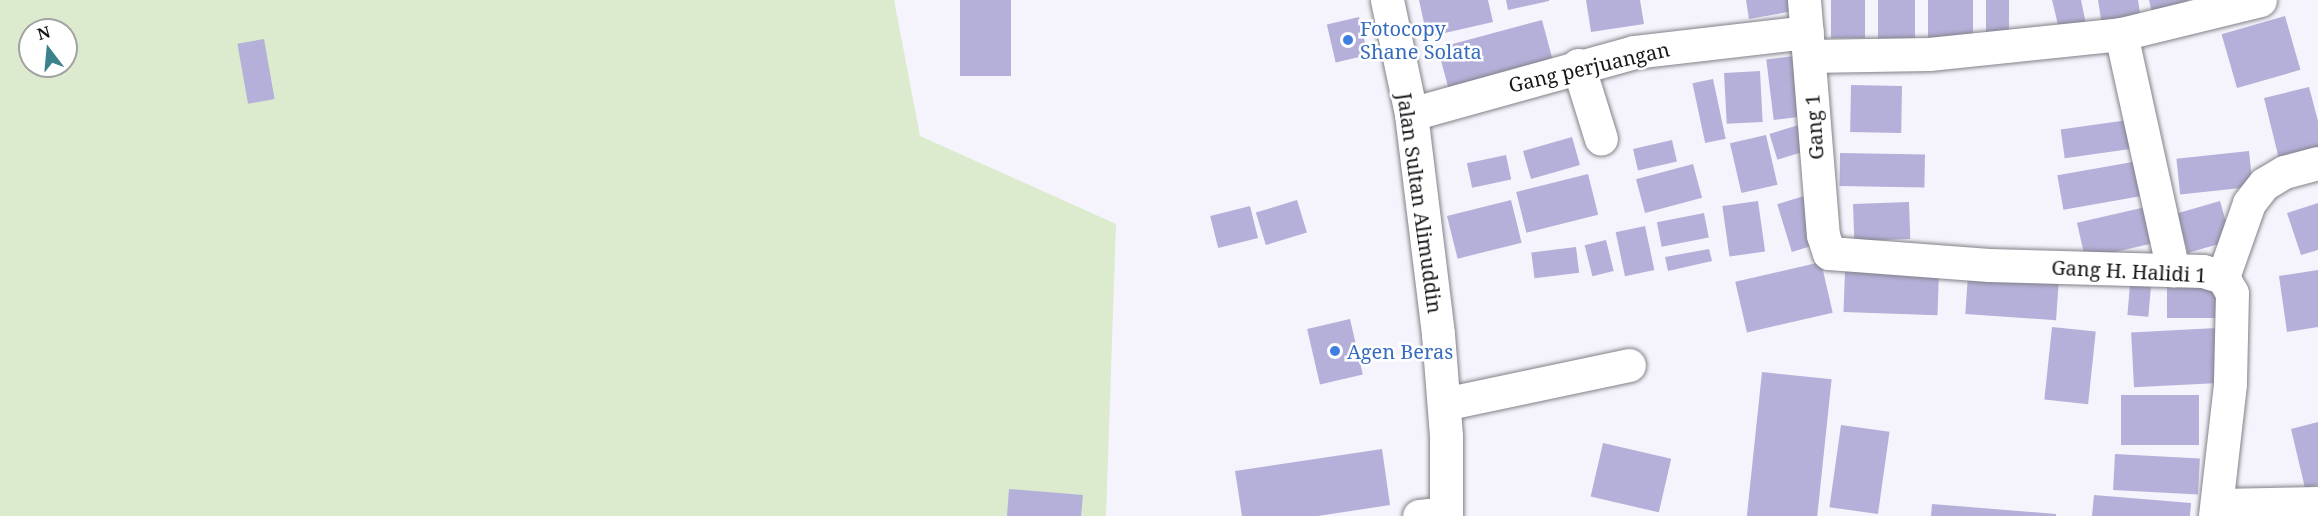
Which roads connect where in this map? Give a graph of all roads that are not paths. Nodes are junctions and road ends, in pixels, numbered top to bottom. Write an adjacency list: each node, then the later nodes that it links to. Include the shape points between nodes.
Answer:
1 (1387, 0): 7 (street, Jalan Sultan Alimuddin)
2 (1804, 0): 5 (street, Gang 1)
3 (2260, 0): 4 (street, Gang perjuangan)
4 (2121, 34): 5 (street, Gang perjuangan, via 1868,58); 11 (street)
5 (1808, 44): 6 (street, Gang perjuangan, via 1678,45); 10 (street, Gang 1, via 1823,235)
6 (1578, 65): 7 (street, Gang perjuangan); 8 (street)
7 (1411, 114): 14 (street, Jalan Sultan Alimuddin)
8 (1601, 139)
9 (2318, 163): 12 (street, via 2284,172 2264,184 2249,203)
10 (1829, 253): 11 (street, Gang H. Halidi 1, via 1989,265)
11 (2173, 270): 12 (street, Gang H. Halidi 1, via 2203,271)
12 (2223, 277): 16 (street, Gang H. Halidi 1, via 2232,293 2232,314)
13 (1629, 365): 14 (street)
14 (1444, 404): 17 (street, Jalan Sultan Alimuddin)
15 (2318, 503): 16 (street)
16 (2217, 511)
17 (1437, 515)

